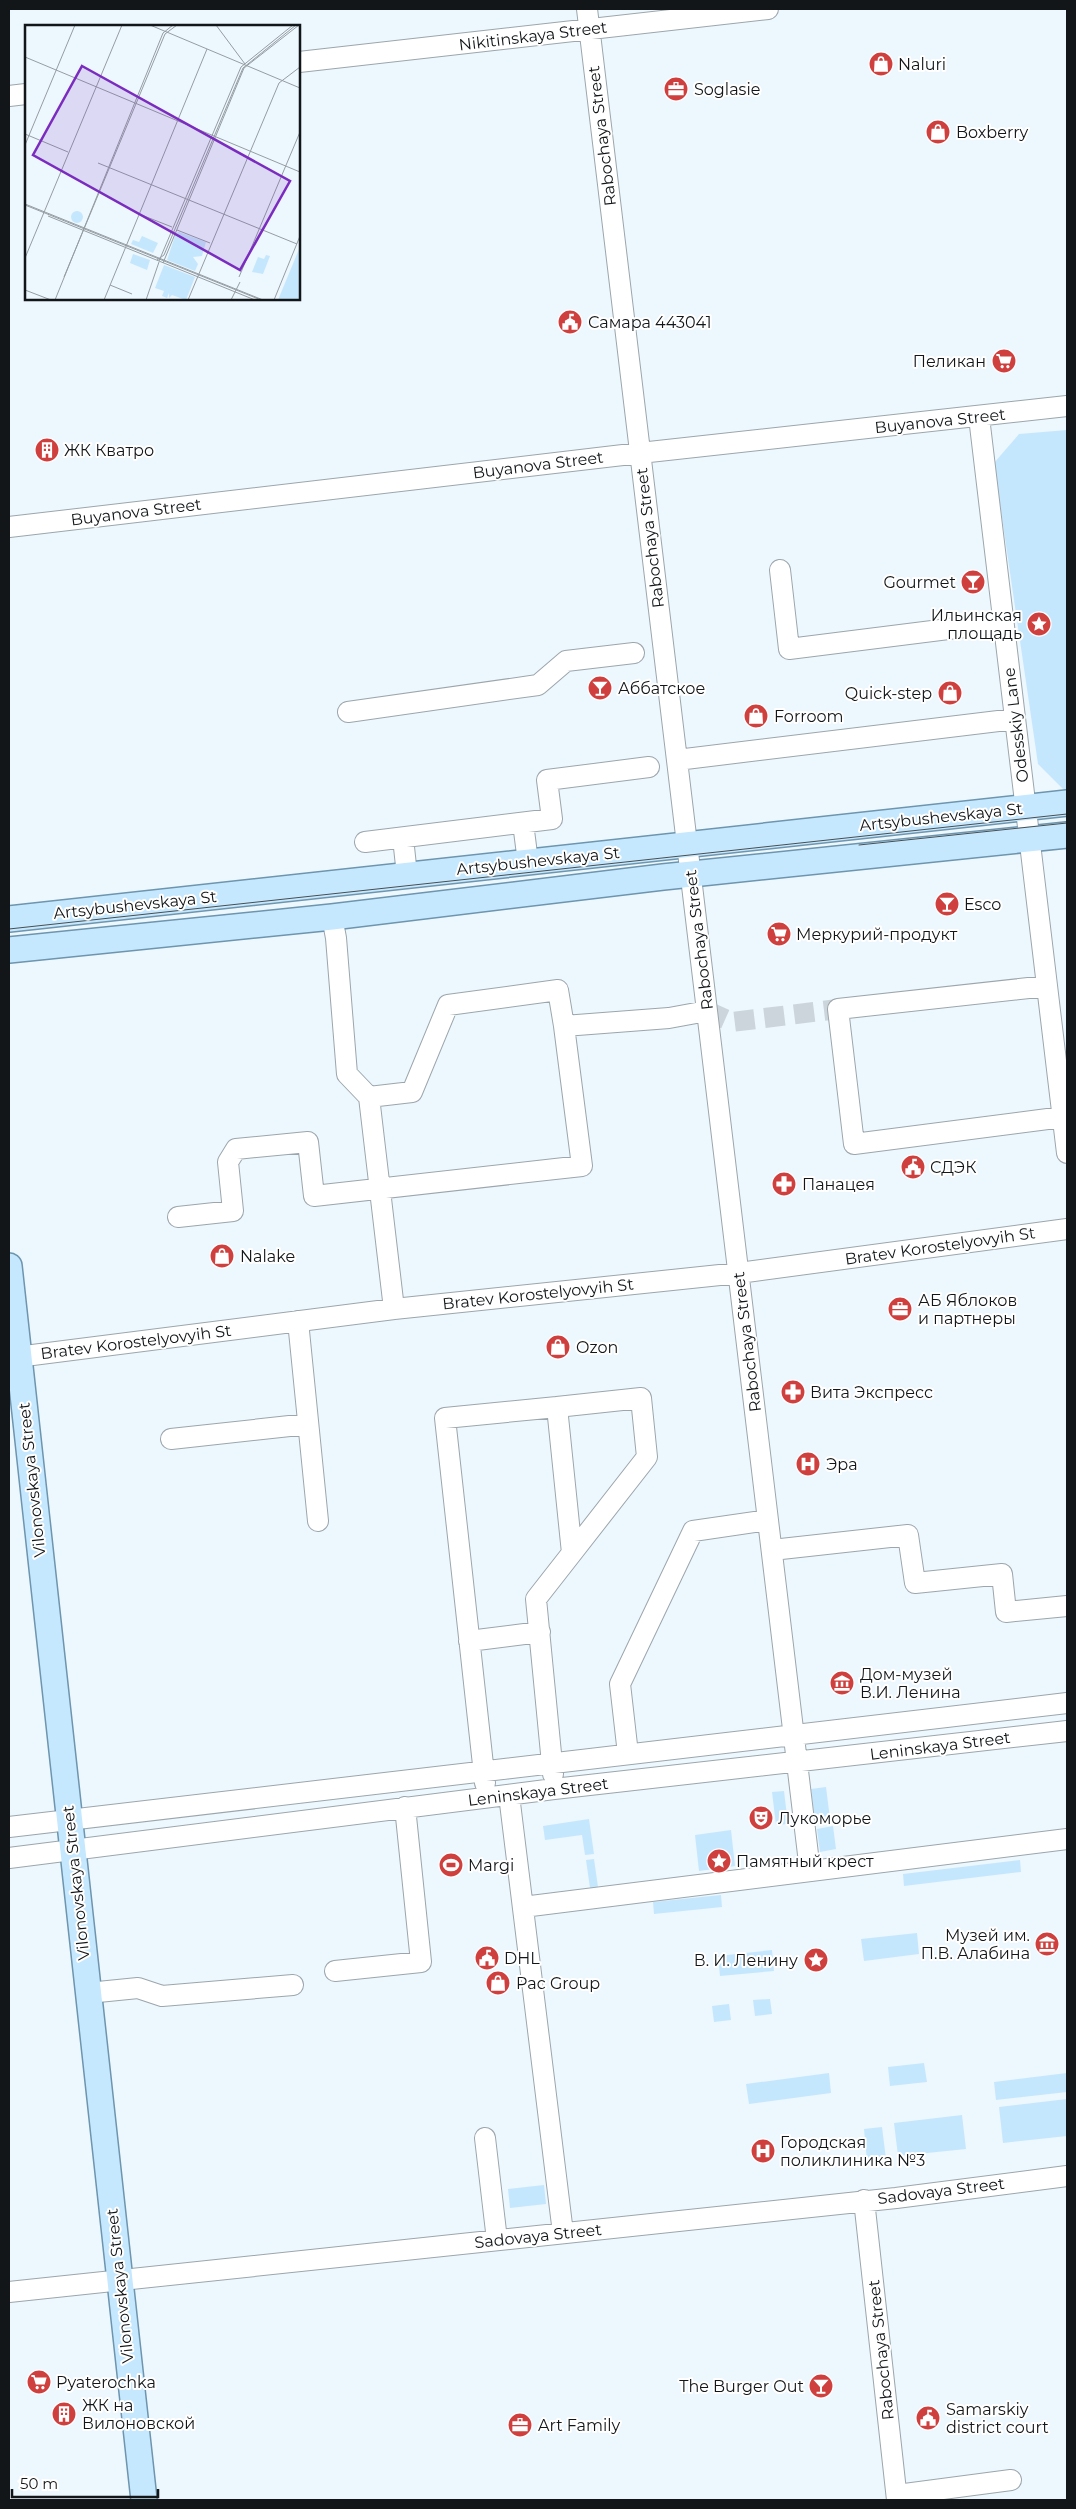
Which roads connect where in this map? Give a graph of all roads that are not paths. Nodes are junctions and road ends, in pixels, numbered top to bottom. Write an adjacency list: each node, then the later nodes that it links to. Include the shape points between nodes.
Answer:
1 (587, 9): 3 (street, Rabochaya Street)
2 (768, 9): 3 (street, Nikitinskaya Street)
3 (589, 29): 4 (street, Nikitinskaya Street); 9 (street, Rabochaya Street)
4 (300, 62)
5 (25, 94): 6 (street)
6 (9, 96)
7 (1067, 406): 8 (street, Buyanova Street)
8 (979, 417): 9 (street, Buyanova Street); 12 (street, Odesskiy Lane)
9 (640, 453): 10 (street, Buyanova Street); 16 (street, Rabochaya Street)
10 (9, 527)
11 (780, 570): 12 (street, via 789,649)
12 (1004, 622): 15 (street, Odesskiy Lane)
13 (634, 653): 14 (street, via 566,661 538,684)
14 (348, 712)
15 (1015, 719): 16 (street); 19 (street, Odesskiy Lane)
16 (677, 760): 25 (street, Rabochaya Street)
17 (649, 767): 20 (street, via 547,780 552,819)
18 (1067, 803): 19 (main road, Artsybushevskaya St)
19 (1026, 808): 23 (street, Odesskiy Lane); 25 (main road, Artsybushevskaya St)
20 (524, 823): 22 (street); 26 (street)
21 (1067, 835): 23 (main road, Artsybushevskaya St)
22 (403, 838): 24 (street); 27 (street)
23 (1029, 839): 28 (main road, Artsybushevskaya St); 32 (street, Odesskiy Lane)
24 (365, 842)
25 (687, 844): 26 (main road, Artsybushevskaya St); 28 (street, Rabochaya Street)
26 (528, 862): 27 (main road, Artsybushevskaya St)
27 (407, 875): 30 (main road, Artsybushevskaya St)
28 (691, 875): 29 (main road, Artsybushevskaya St); 33 (street, Rabochaya Street)
29 (332, 916): 31 (main road, Artsybushevskaya St); 35 (street, via 347,1074)
30 (9, 919)
31 (9, 950)
32 (1047, 986): 36 (street, Odesskiy Lane); 36 (street, via 838,1009 854,1144)
33 (707, 1012): 34 (street); 42 (street, Rabochaya Street)
34 (564, 1026): 35 (street, via 558,990 448,1005 412,1092); 38 (street, via 582,1166)
35 (368, 1098): 38 (street)
36 (1063, 1117): 37 (street, Odesskiy Lane)
37 (1067, 1153)
38 (380, 1189): 39 (street, via 314,1196 308,1142 236,1149 228,1162 233,1211); 43 (street)
39 (178, 1218)
40 (1067, 1229): 42 (street, Bratev Korostelyovyih St)
41 (9, 1266): 45 (main road, Vilonovskaya Street)
42 (739, 1272): 43 (street, Bratev Korostelyovyih St); 49 (street, Rabochaya Street)
43 (394, 1309): 44 (street, Bratev Korostelyovyih St)
44 (298, 1321): 45 (street, Bratev Korostelyovyih St); 47 (street)
45 (14, 1357): 73 (main road, Vilonovskaya Street)
46 (557, 1407): 52 (street); 52 (street, via 641,1398 647,1457); 55 (street, via 445,1418)
47 (308, 1424): 48 (street); 50 (street)
48 (171, 1439)
49 (768, 1520): 51 (street, Rabochaya Street); 61 (street, via 693,1531 620,1684)
50 (318, 1522)
51 (772, 1550): 53 (street, via 908,1535 916,1583 1002,1574 1006,1612); 59 (street, Rabochaya Street)
52 (572, 1553): 54 (street, via 536,1599)
53 (1067, 1606)
54 (540, 1632): 55 (street); 62 (street)
55 (469, 1641): 64 (street)
56 (1067, 1703): 57 (street, Leninskaya Street)
57 (970, 1715): 59 (street, Leninskaya Street); 60 (street)
58 (1067, 1731): 60 (street, Leninskaya Street)
59 (794, 1736): 61 (street, Leninskaya Street); 63 (street, Rabochaya Street)
60 (974, 1742): 63 (street, Leninskaya Street)
61 (628, 1754): 62 (street, Leninskaya Street)
62 (552, 1762): 64 (street, Leninskaya Street); 66 (street)
63 (798, 1763): 66 (street, Leninskaya Street); 78 (street, Rabochaya Street)
64 (483, 1770): 65 (street, Leninskaya Street); 69 (street)
65 (332, 1789): 67 (street, Leninskaya Street); 71 (street)
66 (554, 1789): 68 (street, Leninskaya Street)
67 (297, 1793): 72 (street); 73 (street, Leninskaya Street)
68 (509, 1795): 69 (street, Leninskaya Street); 79 (street)
69 (486, 1797): 70 (street, Leninskaya Street)
70 (406, 1807): 71 (street, Leninskaya Street); 80 (street, via 421,1962)
71 (335, 1816): 72 (street, Leninskaya Street)
72 (300, 1820): 76 (street, Leninskaya Street)
73 (69, 1821): 74 (street, Leninskaya Street); 76 (main road, Vilonovskaya Street)
74 (9, 1828)
75 (1067, 1840): 78 (street)
76 (72, 1850): 77 (street, Leninskaya Street); 82 (main road, Vilonovskaya Street)
77 (9, 1858)
78 (810, 1871): 79 (street)
79 (523, 1907): 86 (street)
80 (336, 1971)
81 (292, 1985): 82 (street, via 162,1996 138,1988)
82 (88, 1993): 88 (main road, Vilonovskaya Street)
83 (485, 2138): 87 (street)
84 (1067, 2176): 85 (street, Sadovaya Street)
85 (864, 2200): 86 (street, Sadovaya Street); 91 (street, Rabochaya Street)
86 (563, 2233): 87 (street, Sadovaya Street)
87 (497, 2240): 88 (street, Sadovaya Street)
88 (120, 2280): 89 (street, Sadovaya Street); 92 (main road, Vilonovskaya Street)
89 (9, 2292)
90 (1011, 2480): 91 (street)
91 (897, 2497)
92 (144, 2500)

